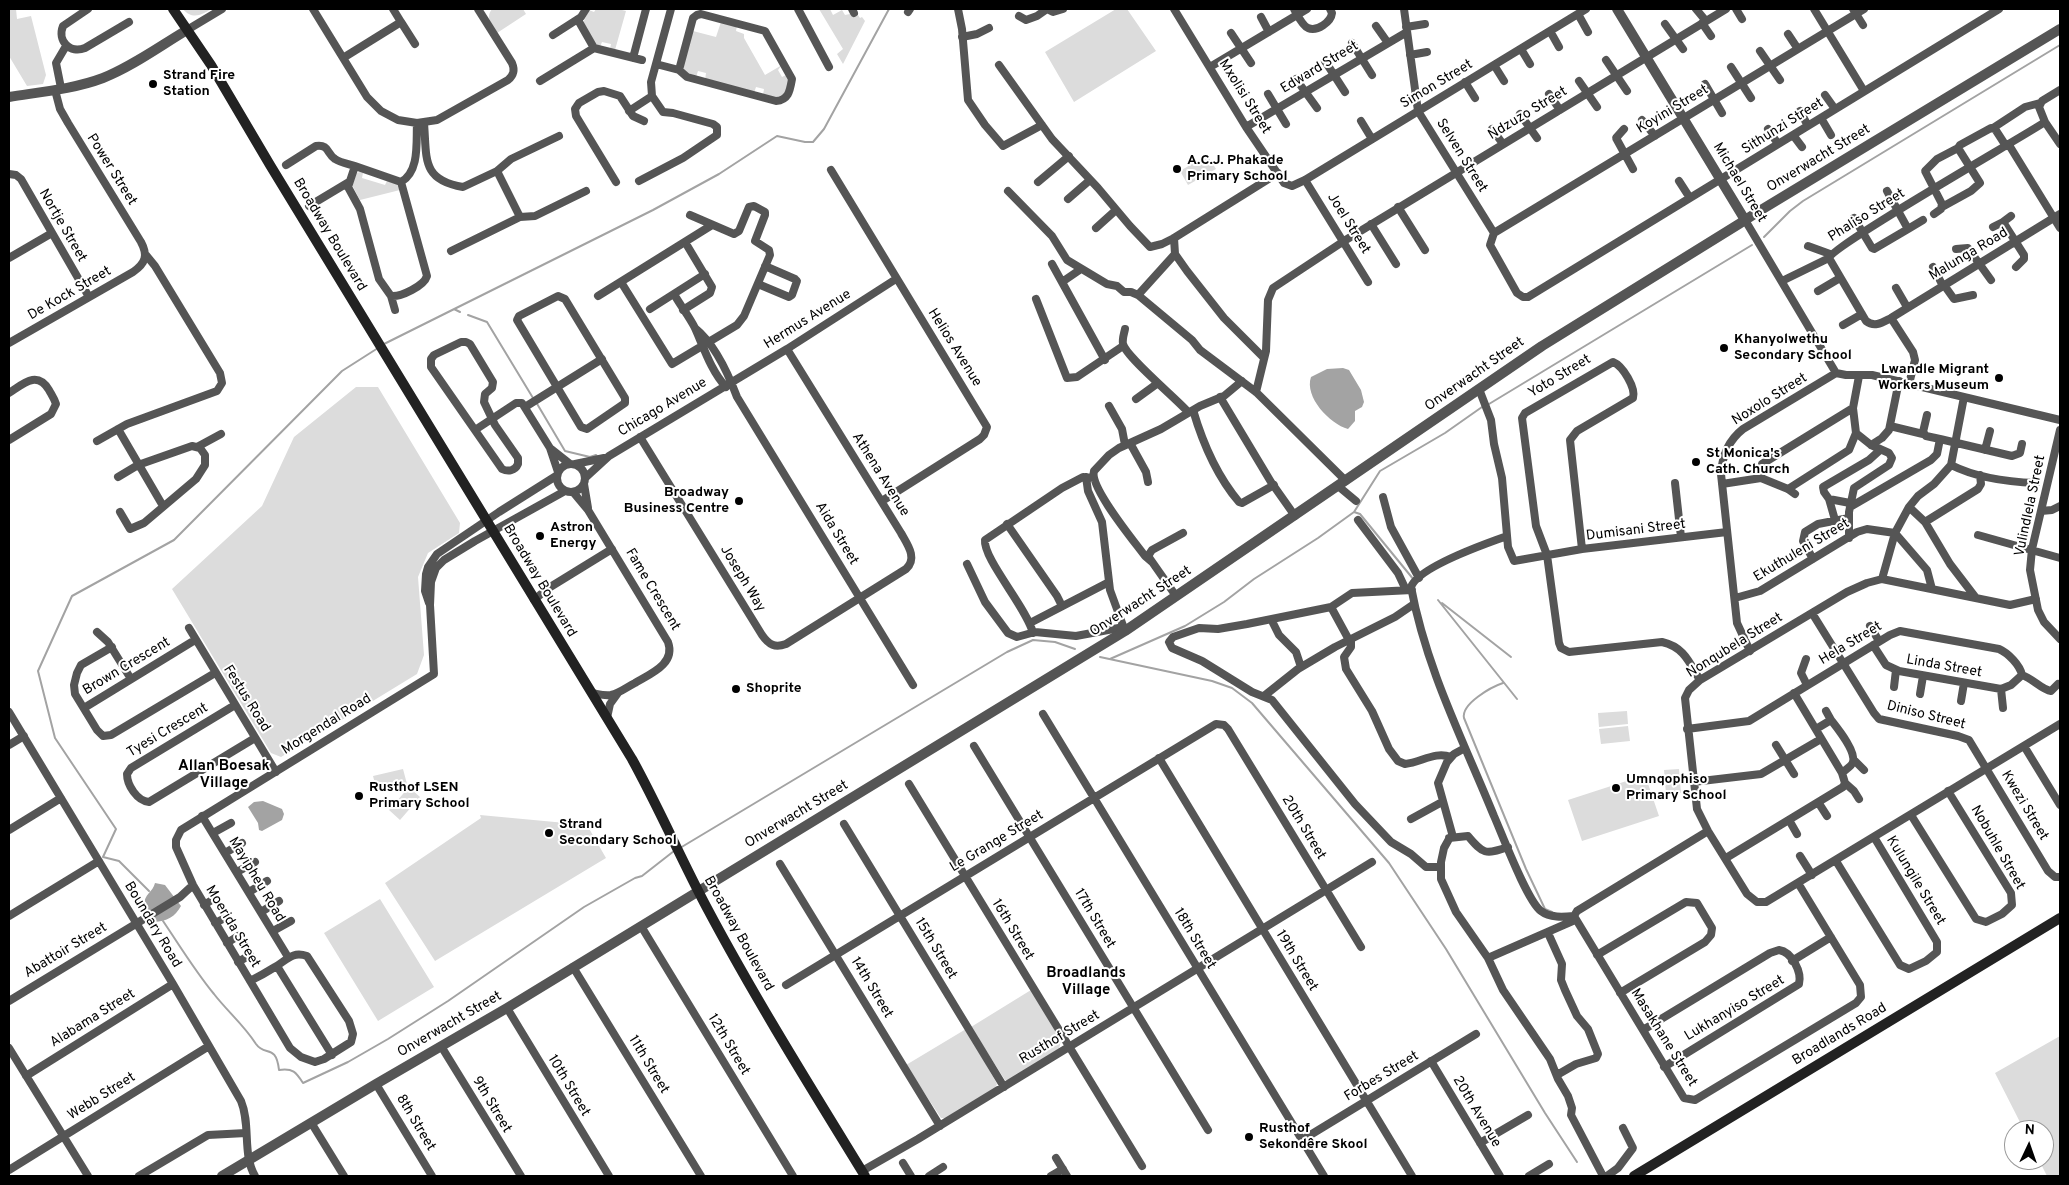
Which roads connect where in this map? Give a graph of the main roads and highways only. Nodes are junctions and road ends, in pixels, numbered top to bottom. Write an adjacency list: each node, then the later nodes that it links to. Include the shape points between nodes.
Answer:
1 (173, 9): 3 (main road, Broadway Boulevard, via 211,65 648,787 698,891 764,1009)
2 (2060, 918): 4 (main road, Broadlands Road)
3 (864, 1174)
4 (1634, 1176)

